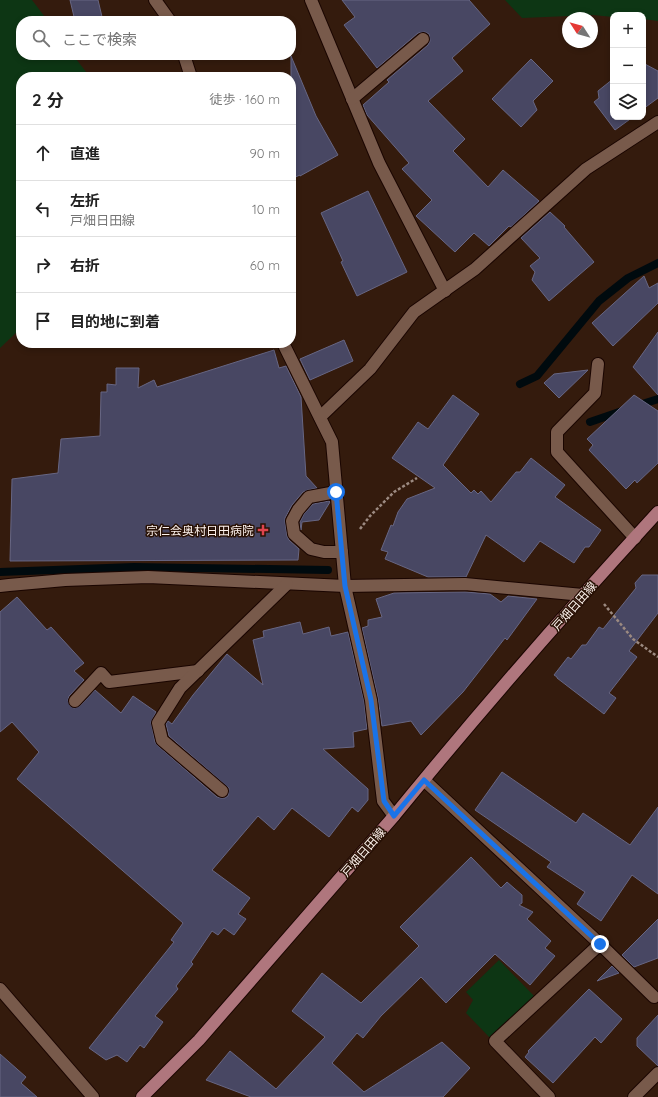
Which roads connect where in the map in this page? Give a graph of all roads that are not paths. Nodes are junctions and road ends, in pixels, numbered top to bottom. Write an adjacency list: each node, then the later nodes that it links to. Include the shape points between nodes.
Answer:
1 (156, 0): 3 (street)
2 (311, 0): 7 (street)
3 (167, 16)
4 (423, 39): 7 (street)
5 (186, 60): 6 (street)
6 (189, 72)
7 (352, 99): 9 (street, via 379,163)
8 (658, 122): 9 (street, via 586,169 475,269)
9 (445, 290): 12 (street, via 414,312 370,368)
10 (286, 348): 12 (street)
11 (598, 364): 15 (street, via 595,393 557,432 557,452)
12 (320, 417): 13 (street, via 332,442)
13 (336, 492): 16 (street); 16 (street, via 308,497 292,521 294,534 311,549)
14 (658, 512): 15 (main road, 戸畑日田線)
15 (634, 538): 20 (main road, 戸畑日田線)
16 (342, 554): 19 (street)
17 (287, 584): 18 (street, via 148,577 65,580); 19 (street); 21 (street)
18 (0, 586)
19 (345, 586): 20 (street, via 465,584); 25 (street, via 371,700 384,801)
20 (583, 595): 23 (main road, 戸畑日田線)
21 (198, 671): 22 (street, via 109,682 101,673); 24 (street, via 180,688 158,723 162,740)
22 (75, 700)
23 (424, 780): 25 (main road, 戸畑日田線); 26 (street)
24 (222, 792)
25 (394, 816): 31 (main road, 戸畑日田線, via 199,1040)
26 (600, 944): 28 (street); 32 (street, via 495,1041)
27 (0, 989): 30 (street)
28 (654, 997)
29 (658, 1073): 33 (street)
30 (93, 1097)
31 (142, 1097)
32 (549, 1097)
33 (634, 1097)

